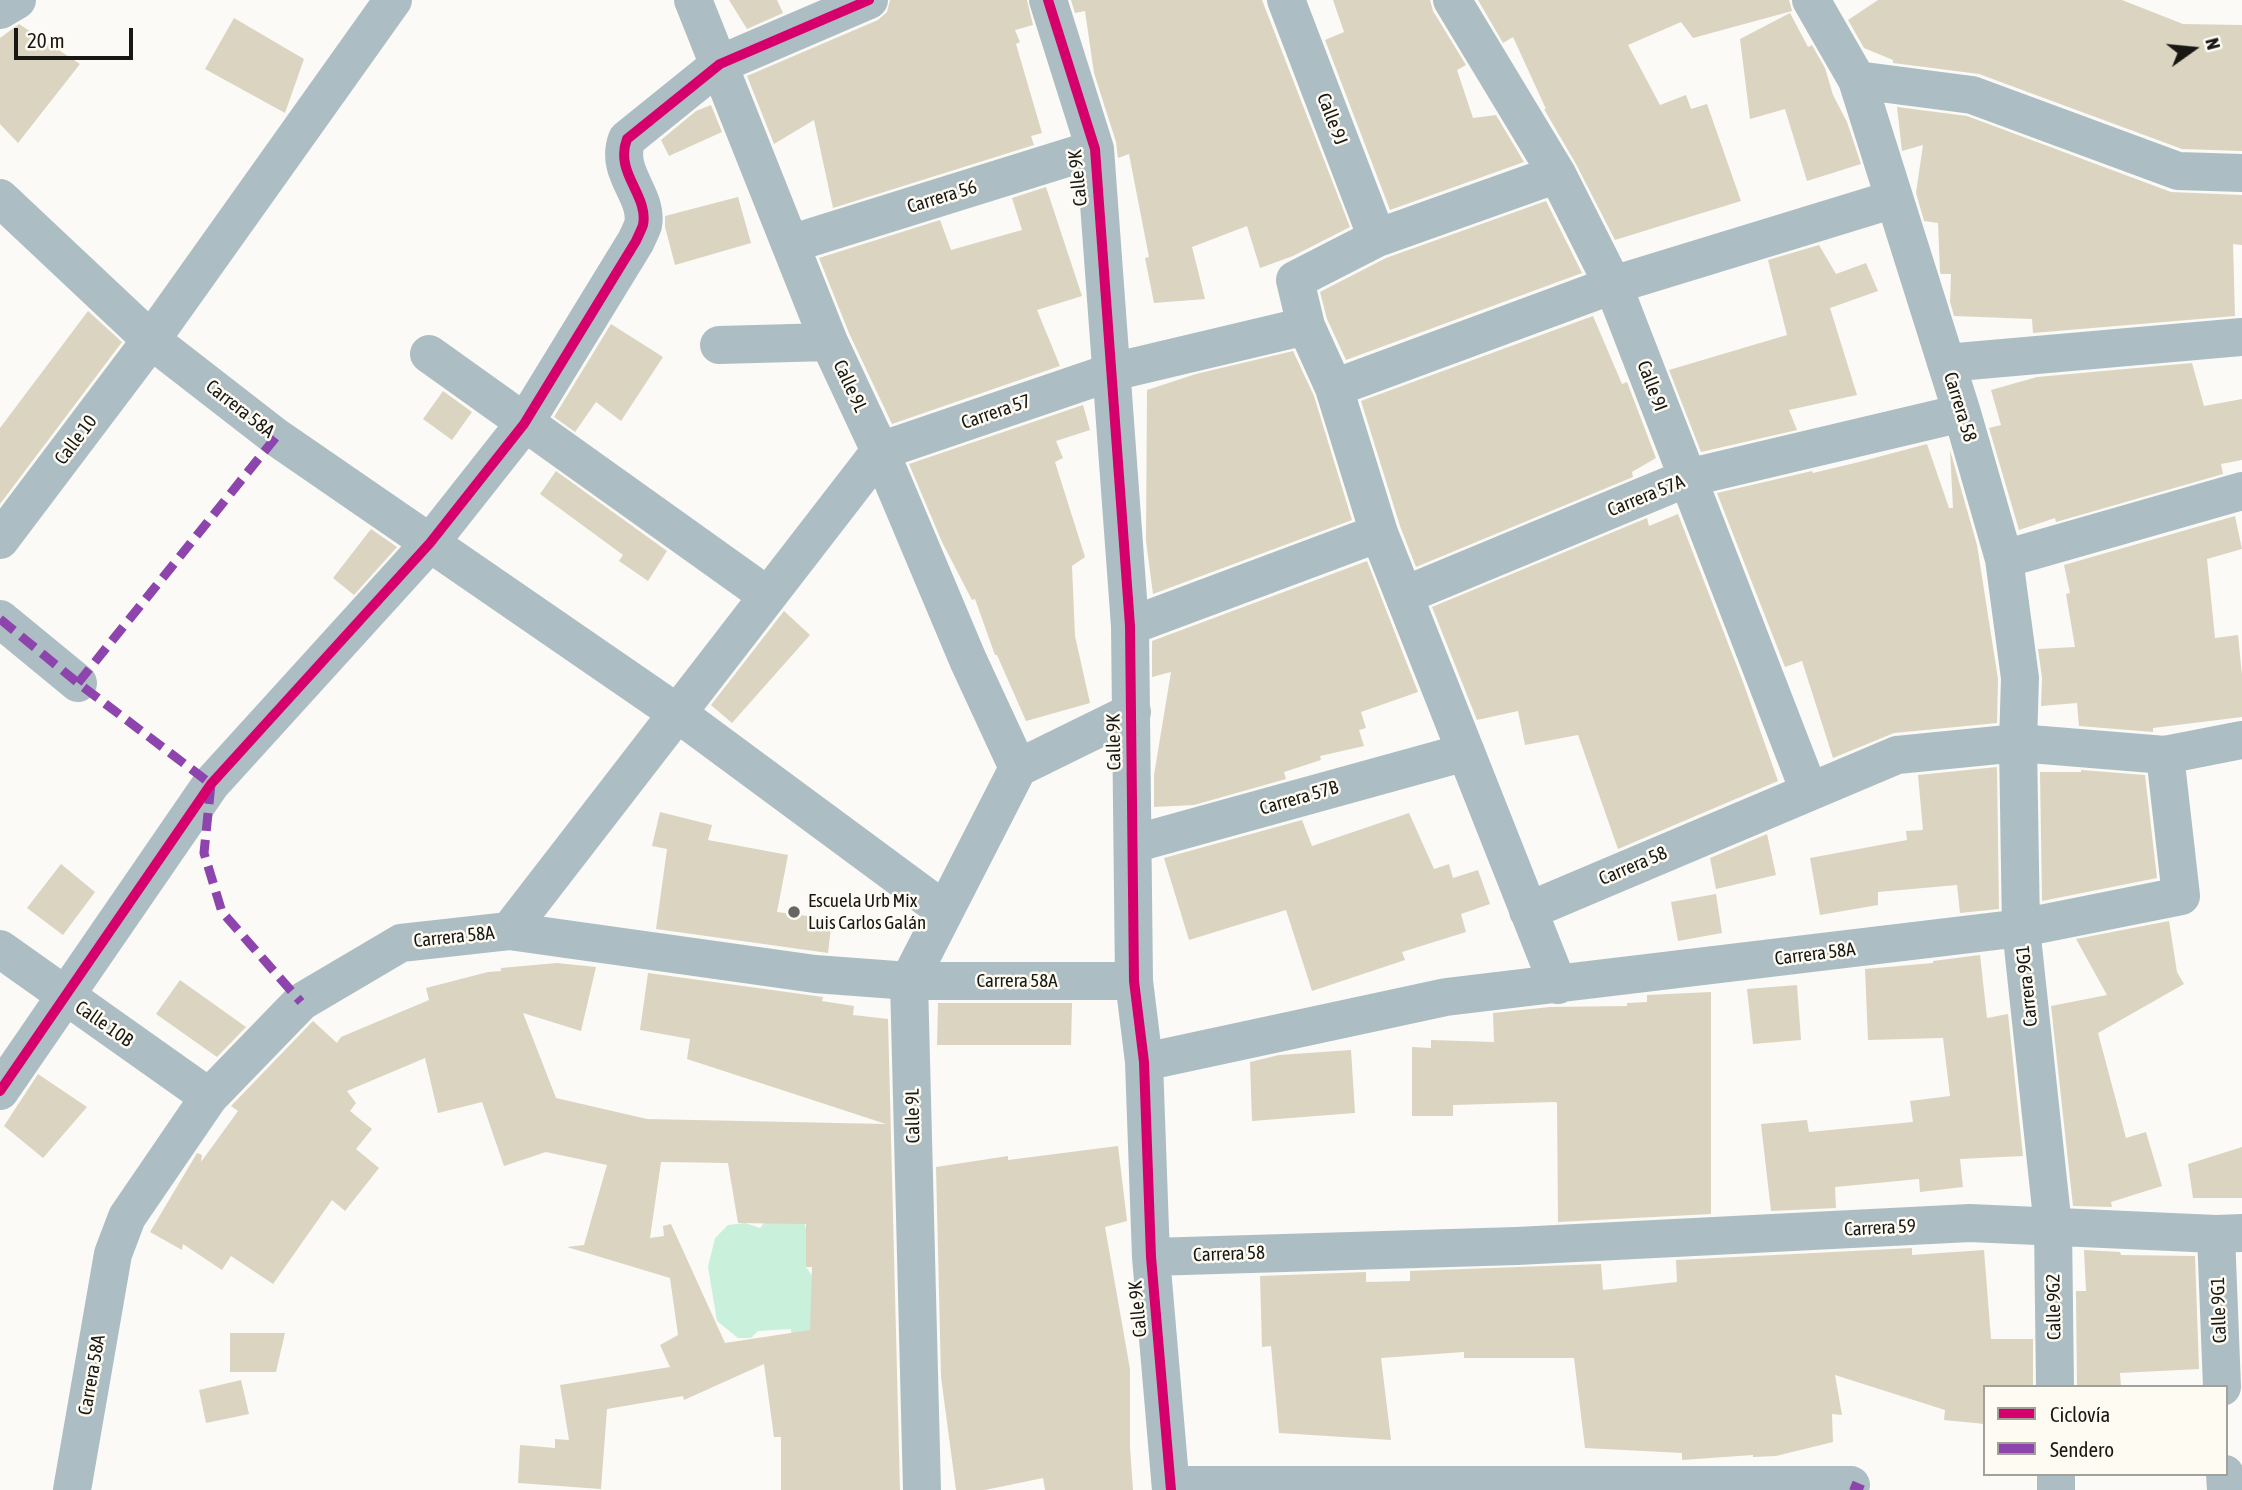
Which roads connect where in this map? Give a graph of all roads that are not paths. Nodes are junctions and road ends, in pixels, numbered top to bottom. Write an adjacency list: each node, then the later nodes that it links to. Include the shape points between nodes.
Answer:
1 (18, 0): 9 (street)
2 (393, 0): 22 (street, Calle 10)
3 (693, 0): 10 (street, Calle 9L)
4 (869, 0): 10 (street)
5 (1048, 0): 12 (street, Calle 9K)
6 (1286, 0): 17 (street, Calle 9J)
7 (1452, 0): 14 (street, Calle 9I)
8 (1811, 0): 11 (street, Carrera 58)
9 (0, 10)
10 (720, 64): 18 (street, Calle 9L); 30 (street, via 627,139 622,151 624,164 643,223)
11 (1857, 80): 13 (street, via 1972,95 2178,171); 16 (street, Carrera 58)
12 (1095, 149): 18 (street, Carrera 56); 27 (street, Calle 9K)
13 (2242, 173)
14 (1558, 174): 17 (street); 19 (street, Calle 9I)
15 (0, 198): 22 (street, Carrera 58A)
16 (1894, 199): 19 (street); 26 (street, Carrera 58)
17 (1377, 238): 20 (street, via 1295,280)
18 (790, 244): 23 (street, Calle 9L)
19 (1613, 285): 28 (street); 32 (street, Calle 9I)
20 (1306, 326): 27 (street); 28 (street)
21 (2242, 337): 26 (street)
22 (151, 340): 35 (street, Calle 10); 36 (street, Carrera 58A, via 276,437)
23 (829, 342): 24 (street); 31 (street, Calle 9L)
24 (719, 345)
25 (429, 354): 30 (street)
26 (1946, 363): 29 (street, Carrera 58)
27 (1112, 372): 31 (street, Carrera 57); 41 (street, Calle 9K)
28 (1334, 388): 34 (street)
29 (1962, 413): 32 (street, Carrera 57A); 37 (street, Carrera 58)
30 (524, 424): 36 (street); 38 (street)
31 (880, 451): 38 (street); 49 (street, Calle 9L)
32 (1687, 478): 39 (street, Carrera 57A); 50 (street, Calle 9I)
33 (2242, 491): 37 (street)
34 (1379, 533): 39 (street); 41 (street)
35 (0, 540)
36 (430, 543): 44 (street, Carrera 58A); 60 (street, via 211,784)
37 (2004, 559): 46 (street, Carrera 58, via 2020,678)
38 (768, 596): 44 (street)
39 (1405, 596): 47 (street)
40 (0, 619): 42 (street)
41 (1130, 626): 43 (street, Calle 9K)
42 (78, 683)
43 (1132, 712): 49 (street); 51 (street, Calle 9K)
44 (677, 713): 52 (street, Carrera 58A); 55 (street)
45 (2242, 740): 48 (street, Carrera 58)
46 (2018, 743): 48 (street, Carrera 58); 50 (street, Carrera 58, via 1898,755); 54 (street, Carrera 9G1)
47 (1465, 752): 51 (street, Carrera 57B); 53 (street)
48 (2165, 755): 54 (street, Carrera 58A, via 2181,895)
49 (1018, 768): 52 (street, Calle 9L)
50 (1809, 791): 53 (street, Carrera 58)
51 (1133, 844): 58 (street, Calle 9K)
52 (945, 911): 57 (street, Calle 9L)
53 (1528, 911): 59 (street)
54 (2021, 928): 59 (street, Carrera 58A); 64 (street, Carrera 9G1)
55 (509, 931): 57 (street, Carrera 58A, via 814,974); 63 (street, Carrera 58A, via 401,943 301,1002)
56 (0, 949): 60 (street, Calle 10B)
57 (909, 981): 58 (street, Carrera 58A); 73 (street, Calle 9L)
58 (1134, 981): 61 (street, Calle 9K)
59 (1558, 985): 61 (street, Carrera 58A, via 1446,997)
60 (65, 997): 62 (street); 63 (street, Calle 10B)
61 (1144, 1062): 67 (street, Calle 9K)
62 (0, 1090)
63 (209, 1097): 72 (street, Carrera 58A, via 127,1217 113,1254)
64 (2053, 1227): 65 (street, Carrera 59); 66 (street, Carrera 59, via 1970,1223); 68 (street, Calle 9G2)
65 (2229, 1233): 69 (street, Calle 9G1)
66 (1517, 1246): 67 (street, Carrera 58)
67 (1151, 1256): 71 (street, Calle 9K)
68 (2055, 1385)
69 (2222, 1385)
70 (1851, 1485): 71 (street)
71 (1171, 1487)
72 (72, 1490)
73 (922, 1490)

